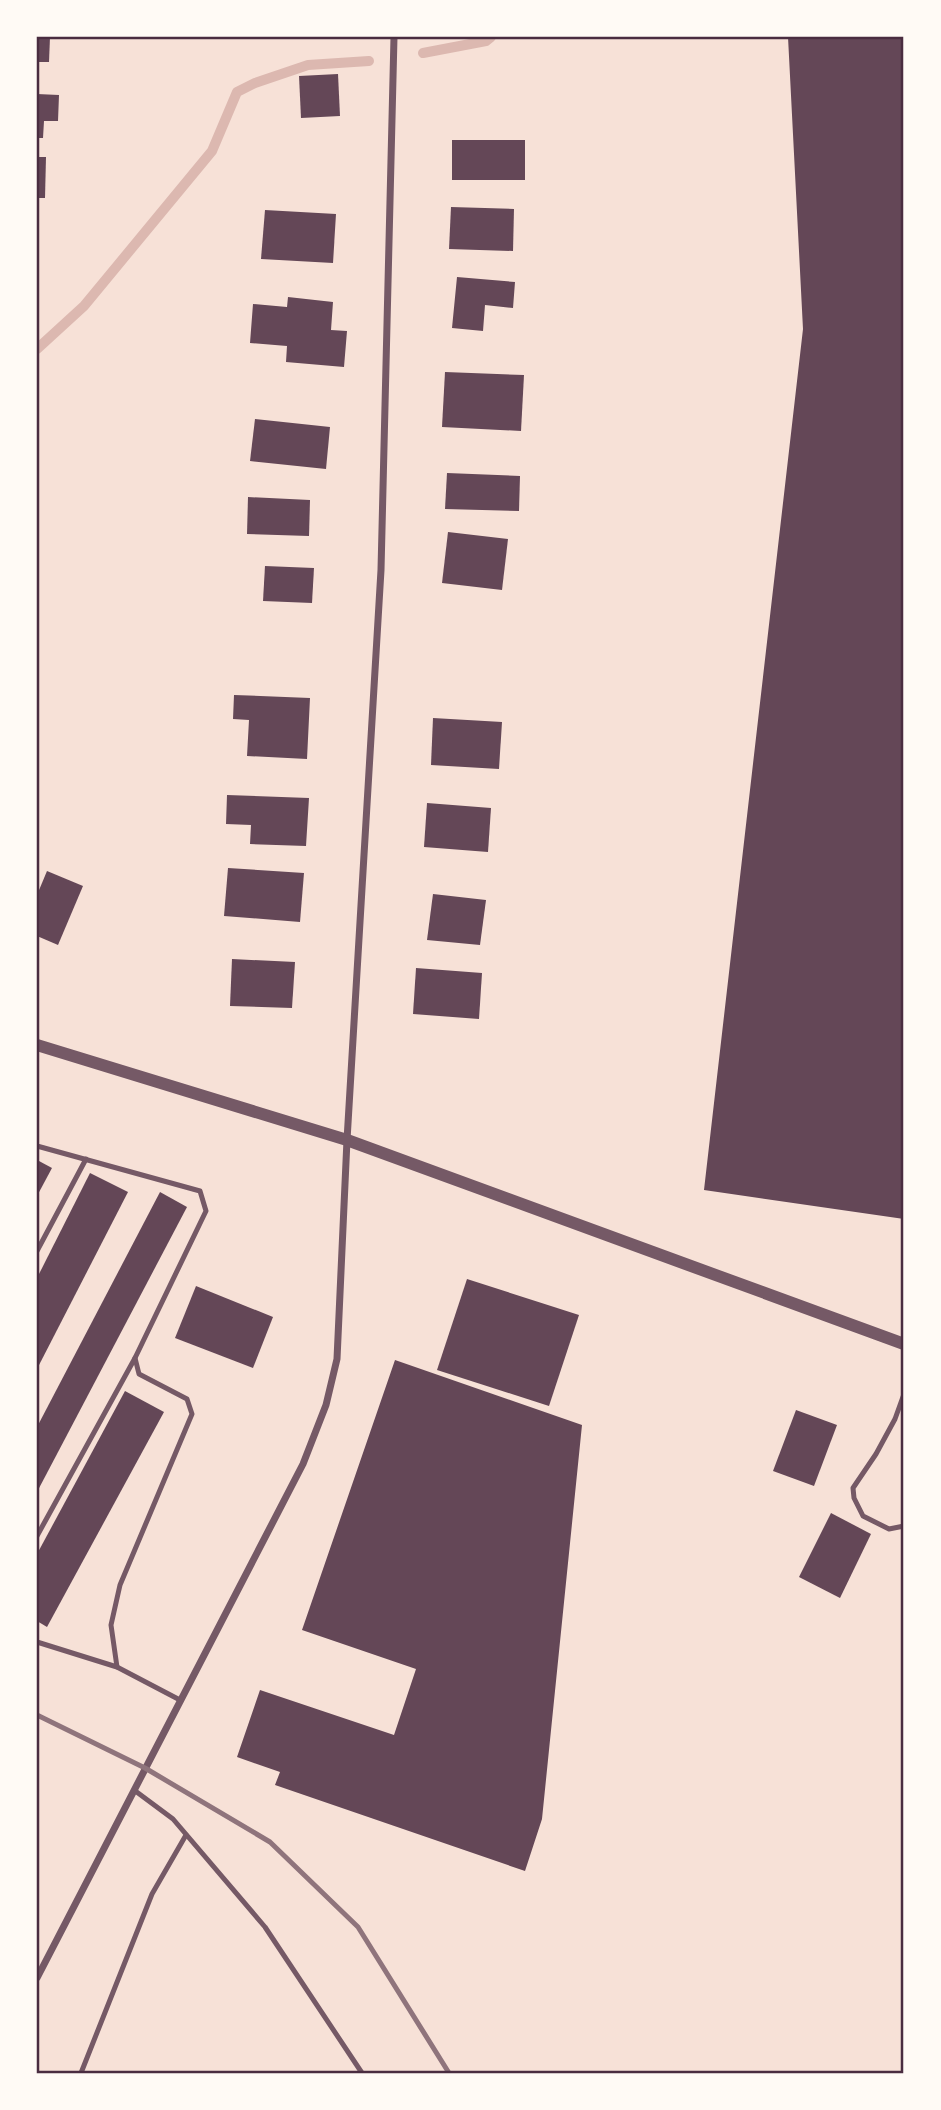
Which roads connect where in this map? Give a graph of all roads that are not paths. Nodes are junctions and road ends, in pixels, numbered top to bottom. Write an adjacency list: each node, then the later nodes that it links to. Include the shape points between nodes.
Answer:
1 (394, 37): 3 (street, via 382,570)
2 (37, 1045): 3 (street)
3 (347, 1140): 7 (street); 14 (street, via 337,1359 326,1405 303,1464)
4 (37, 1146): 5 (lane)
5 (86, 1159): 6 (lane); 8 (lane, via 201,1191 206,1211)
6 (37, 1251)
7 (904, 1344)
8 (135, 1358): 11 (lane); 13 (lane, via 139,1374 187,1399 192,1414 120,1585 111,1625)
9 (904, 1394): 10 (lane, via 882,1443 853,1488 863,1516 889,1529)
10 (904, 1526)
11 (37, 1536)
12 (37, 1642): 13 (lane)
13 (117, 1667): 14 (lane)
14 (180, 1700): 15 (street)
15 (134, 1790): 16 (lane); 17 (street)
16 (187, 1835): 18 (lane, via 152,1894); 19 (lane, via 265,1927)
17 (37, 1978)
18 (81, 2073)
19 (362, 2073)

